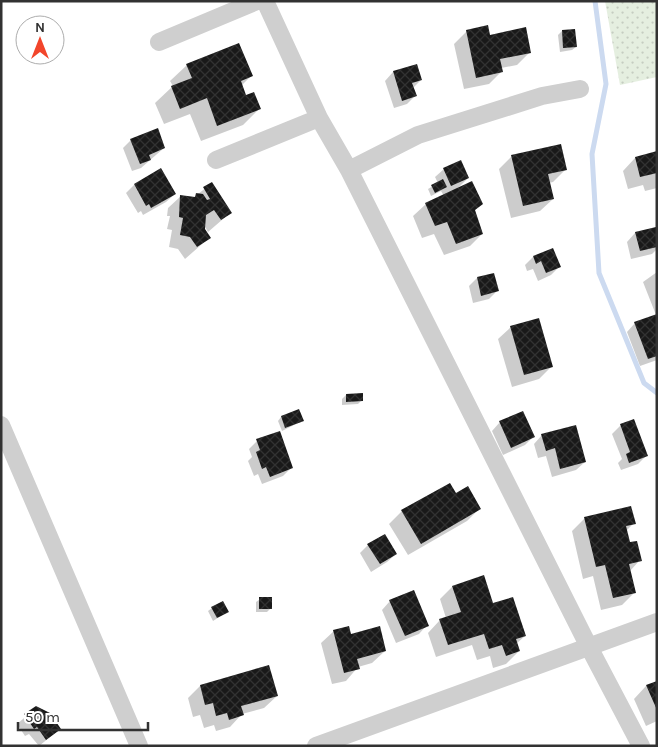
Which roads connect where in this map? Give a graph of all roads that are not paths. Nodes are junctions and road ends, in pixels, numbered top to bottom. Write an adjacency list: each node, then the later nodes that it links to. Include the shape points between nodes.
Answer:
1 (258, 1): 3 (street)
2 (265, 1): 5 (street)
3 (160, 42)
4 (580, 89): 7 (street, via 542,96 418,135)
5 (319, 118): 6 (street); 7 (street)
6 (216, 160)
7 (349, 170): 10 (street)
8 (1, 425): 11 (street)
9 (657, 622): 10 (street)
10 (588, 648): 12 (street); 13 (street)
11 (139, 746)
12 (316, 746)
13 (641, 746)

